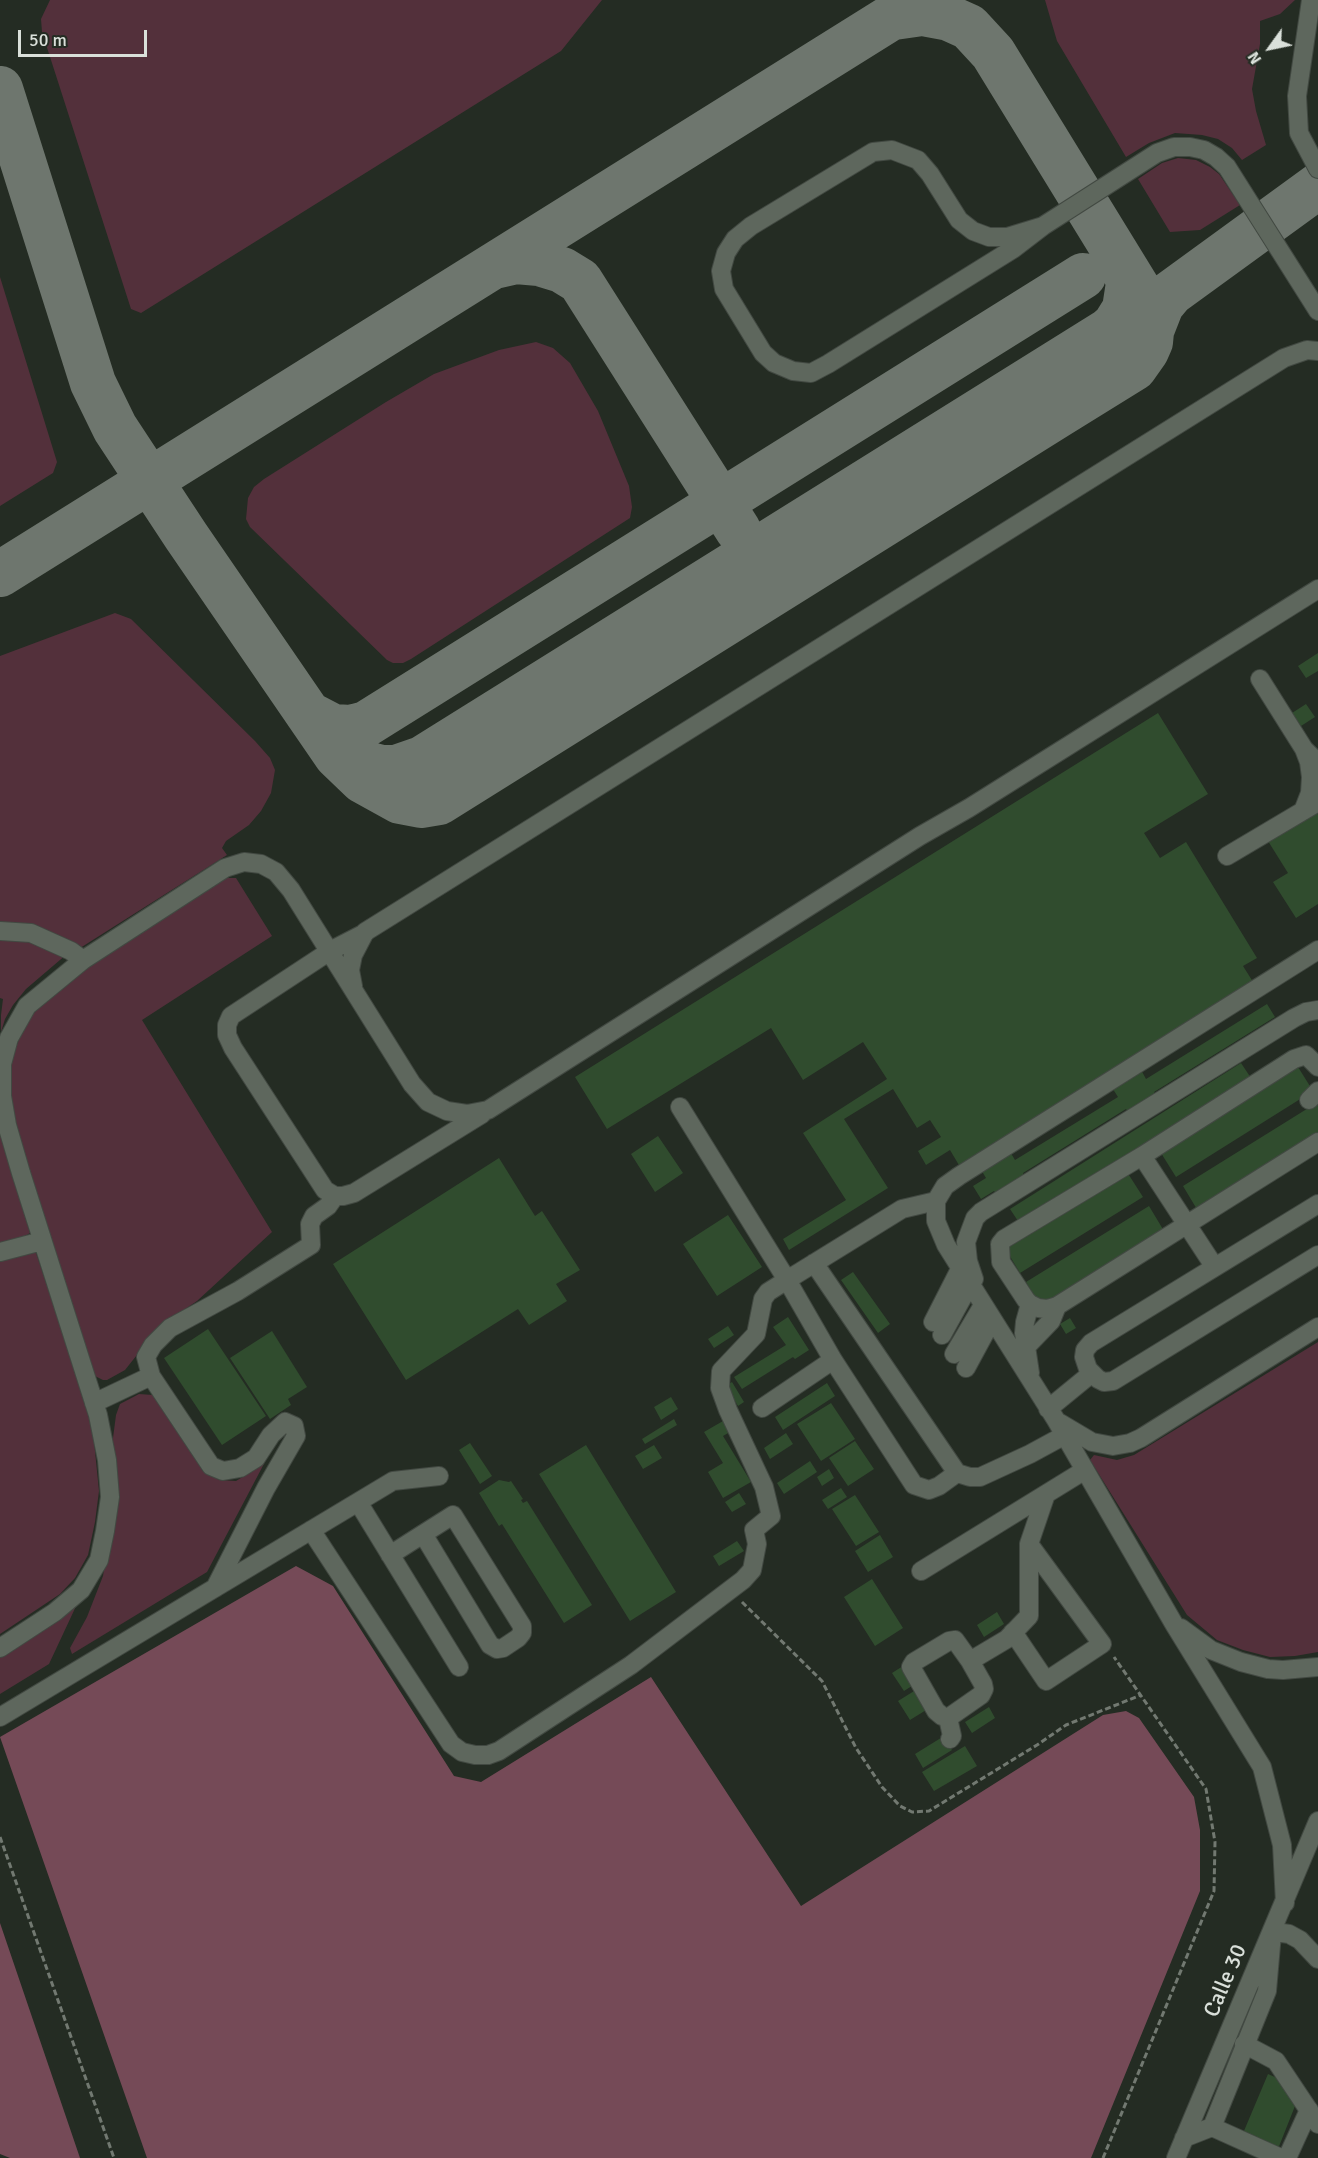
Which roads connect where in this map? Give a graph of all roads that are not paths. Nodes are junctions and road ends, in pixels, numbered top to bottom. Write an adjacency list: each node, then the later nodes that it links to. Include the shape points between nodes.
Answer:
1 (1311, 0): 2 (street, via 1297,96 1299,133)
2 (1318, 169)
3 (1043, 226): 3 (street, via 1007,237 989,237 973,231 959,220 918,160 892,150 873,152 735,239 726,253 722,271 724,289 774,363 793,372 811,373 1013,249); 4 (street, via 1157,153 1174,147 1204,150 1237,180)
4 (1318, 311)
5 (1318, 351): 13 (street, via 1307,350 1284,358)
6 (1318, 589): 22 (street)
7 (1260, 679): 8 (street)
8 (1304, 749): 9 (street); 10 (street, via 1311,777)
9 (1318, 763)
10 (1310, 807): 11 (street)
11 (1227, 856)
12 (0, 931): 16 (street, via 31,933)
13 (365, 932): 14 (street); 17 (street, via 353,955)
14 (330, 951): 16 (street, via 276,872 261,864 244,862 225,868); 17 (street); 26 (street, via 240,1008 226,1025 233,1048 325,1190)
15 (1315, 958): 27 (street, via 959,1176 945,1186)
16 (83, 960): 23 (street, via 27,1006 9,1038 2,1064)
17 (353, 988): 22 (street, via 412,1084 428,1102 447,1112)
18 (1318, 1010): 39 (street, via 1294,1018 981,1212 970,1229 966,1250)
19 (1318, 1067): 25 (street, via 1306,1055 1294,1059)
20 (0, 1106): 23 (street)
21 (680, 1107): 36 (street)
22 (488, 1110): 26 (street, via 354,1192)
23 (7, 1125): 30 (street)
24 (1318, 1142): 29 (street)
25 (1142, 1156): 29 (street); 37 (street, via 1000,1244 1001,1262)
26 (335, 1196): 47 (street, via 310,1224 311,1245 170,1328 146,1357)
27 (936, 1201): 33 (street, via 902,1209); 35 (street, via 936,1221)
28 (1318, 1204): 34 (street)
29 (1188, 1224): 34 (street); 38 (street)
30 (42, 1241): 31 (street); 49 (street)
31 (0, 1252)
32 (1318, 1255): 46 (street, via 1113,1381 1104,1382)
33 (814, 1263): 36 (street); 53 (street)
34 (1214, 1266): 46 (street, via 1091,1343 1084,1358)
35 (965, 1276): 39 (street); 41 (street)
36 (787, 1280): 44 (street); 57 (street, via 768,1292 756,1334 721,1371 720,1388 764,1487 771,1516 754,1530 757,1544 752,1570 631,1665 499,1751 488,1755 462,1752 443,1735)
37 (1030, 1304): 38 (street, via 1047,1310); 42 (street)
38 (1057, 1306): 42 (street, via 1051,1321)
39 (987, 1312): 43 (street); 45 (street); 48 (street)
40 (1318, 1327): 51 (street, via 1130,1443 1113,1446 1092,1442)
41 (937, 1329)
42 (1025, 1348): 48 (street)
43 (954, 1354)
44 (833, 1360): 50 (street); 53 (street, via 914,1485 929,1490)
45 (966, 1368)
46 (1092, 1373): 51 (street)
47 (151, 1376): 49 (street); 62 (street, via 212,1466 223,1471 240,1468 256,1458 285,1422 294,1426 296,1436)
48 (1032, 1383): 51 (street)
49 (94, 1402): 65 (street, via 107,1460 110,1497 99,1560 81,1590)
50 (762, 1408)
51 (1056, 1422): 52 (street); 53 (street, via 1030,1454 980,1477)
52 (1085, 1470): 55 (street); 63 (street)
53 (957, 1473)
54 (439, 1476): 56 (street, via 393,1481)
55 (1046, 1494): 59 (street); 61 (street)
56 (358, 1502): 57 (street); 60 (street)
57 (311, 1530): 62 (street)
58 (423, 1534): 58 (street, via 490,1645 503,1648 518,1638 522,1626 453,1515); 60 (street)
59 (1029, 1544): 64 (street, via 1029,1616); 64 (street, via 1102,1644 1046,1681)
60 (390, 1555): 68 (street)
61 (921, 1572)
62 (215, 1588): 69 (street)
63 (1174, 1624): 67 (street, via 1211,1650 1242,1662 1283,1670); 73 (street, via 1262,1767 1282,1845)
64 (1013, 1632): 66 (street)
65 (0, 1648)
66 (970, 1661): 70 (street, via 984,1689 976,1700); 70 (street, via 954,1640 911,1667 936,1711)
67 (1318, 1666)
68 (459, 1667)
69 (0, 1717)
70 (948, 1718): 71 (street)
71 (950, 1739)
72 (1318, 1821): 73 (street, Calle 30)
73 (1285, 1903): 74 (street, Calle 30)
74 (1272, 1934): 75 (street, via 1289,1934); 76 (street, via 1267,1991); 79 (street, Calle 30)
75 (1318, 1959)
76 (1245, 2044): 77 (street, via 1276,2061); 78 (street)
77 (1313, 2117): 82 (street)
78 (1212, 2127): 79 (street); 81 (street)
79 (1184, 2138): 80 (street, Calle 30)
80 (1176, 2158)
81 (1281, 2158)
82 (1287, 2158)

